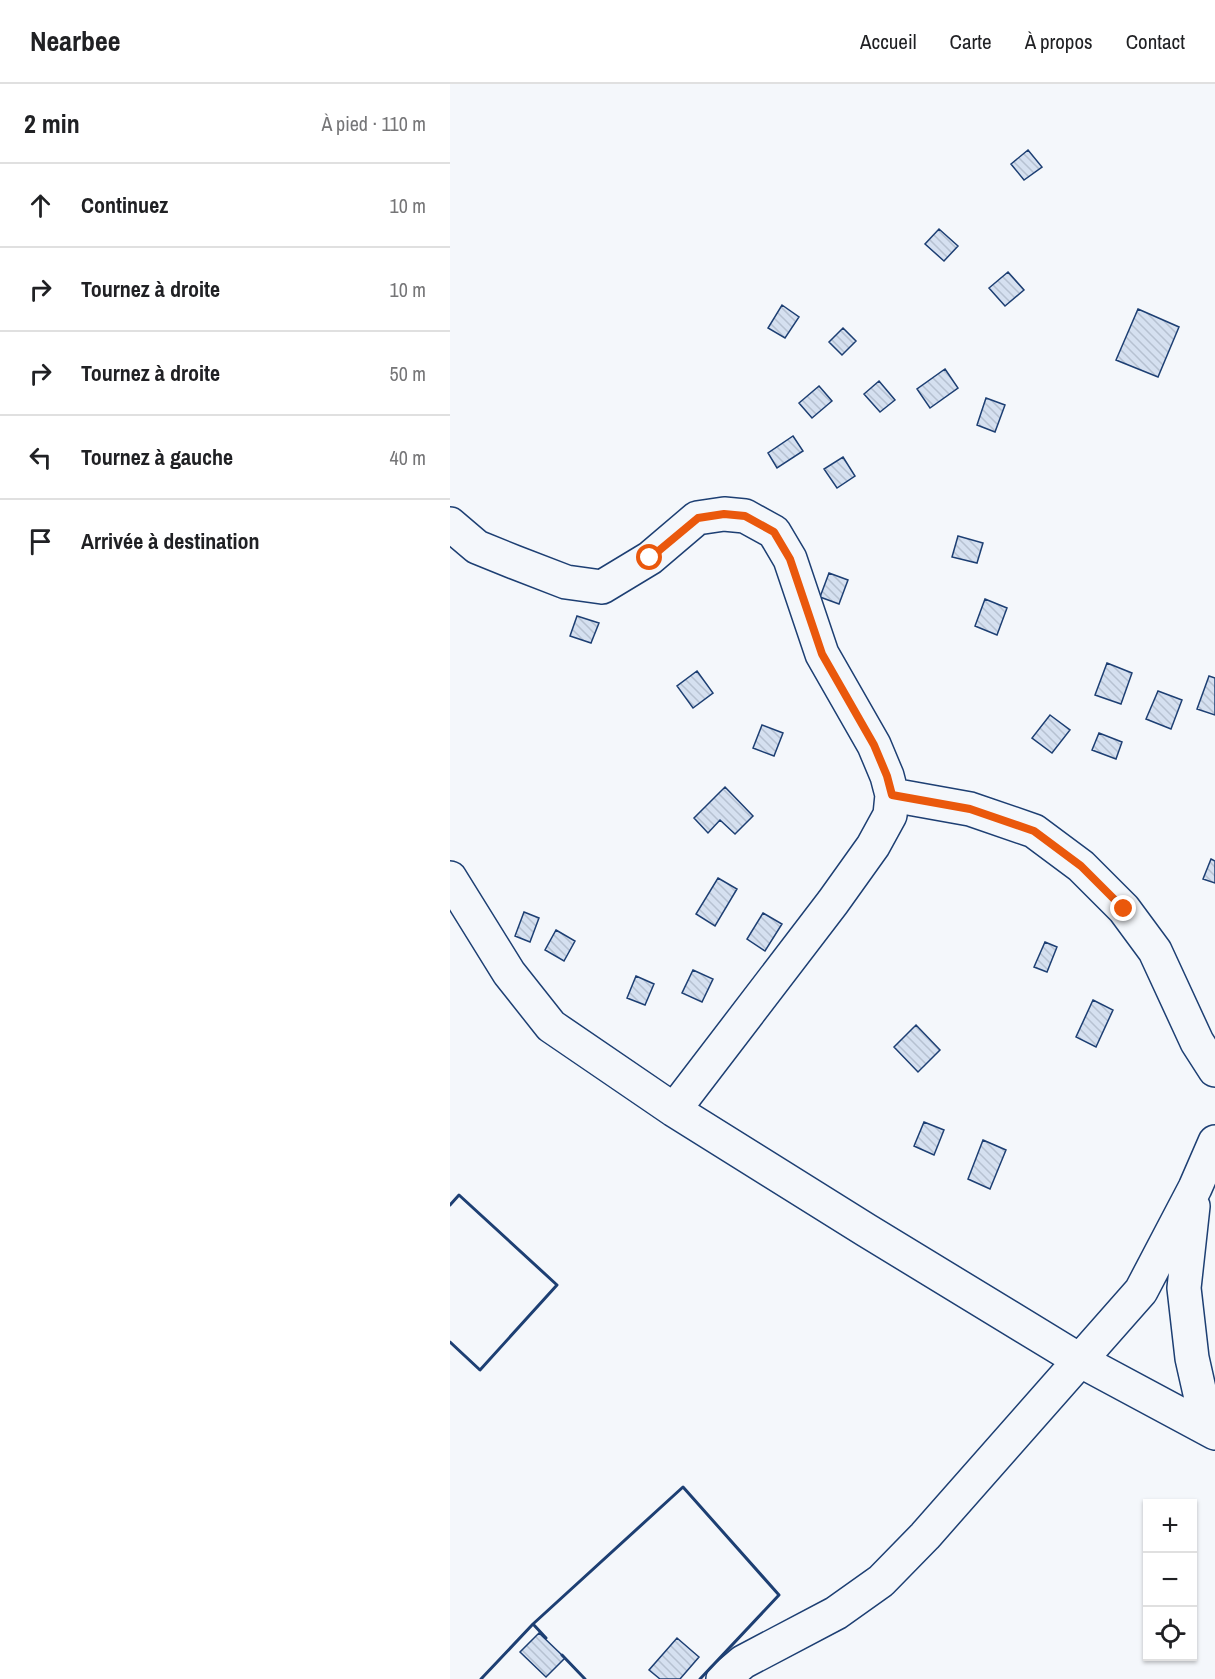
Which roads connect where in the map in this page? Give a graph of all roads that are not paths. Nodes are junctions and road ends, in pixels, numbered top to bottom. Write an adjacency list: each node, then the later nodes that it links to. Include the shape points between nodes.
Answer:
1 (450, 524): 2 (street, via 477,547 566,582 602,587 650,558 698,518 745,516 774,532 790,559 822,654 874,745)
2 (892, 795): 4 (street, via 970,809 1034,831 1081,866 1124,909 1155,951 1197,1042); 5 (street, via 890,815 873,846)
3 (450, 878): 5 (street, via 508,973 551,1026)
4 (1215, 1070)
5 (674, 1110): 8 (street)
6 (1215, 1142): 7 (street)
7 (1195, 1188): 8 (street, via 1141,1291); 9 (street, via 1184,1288 1192,1358)
8 (1081, 1361): 9 (street); 10 (street, via 881,1581 836,1613 743,1662)
9 (1212, 1431)
10 (723, 1679)

